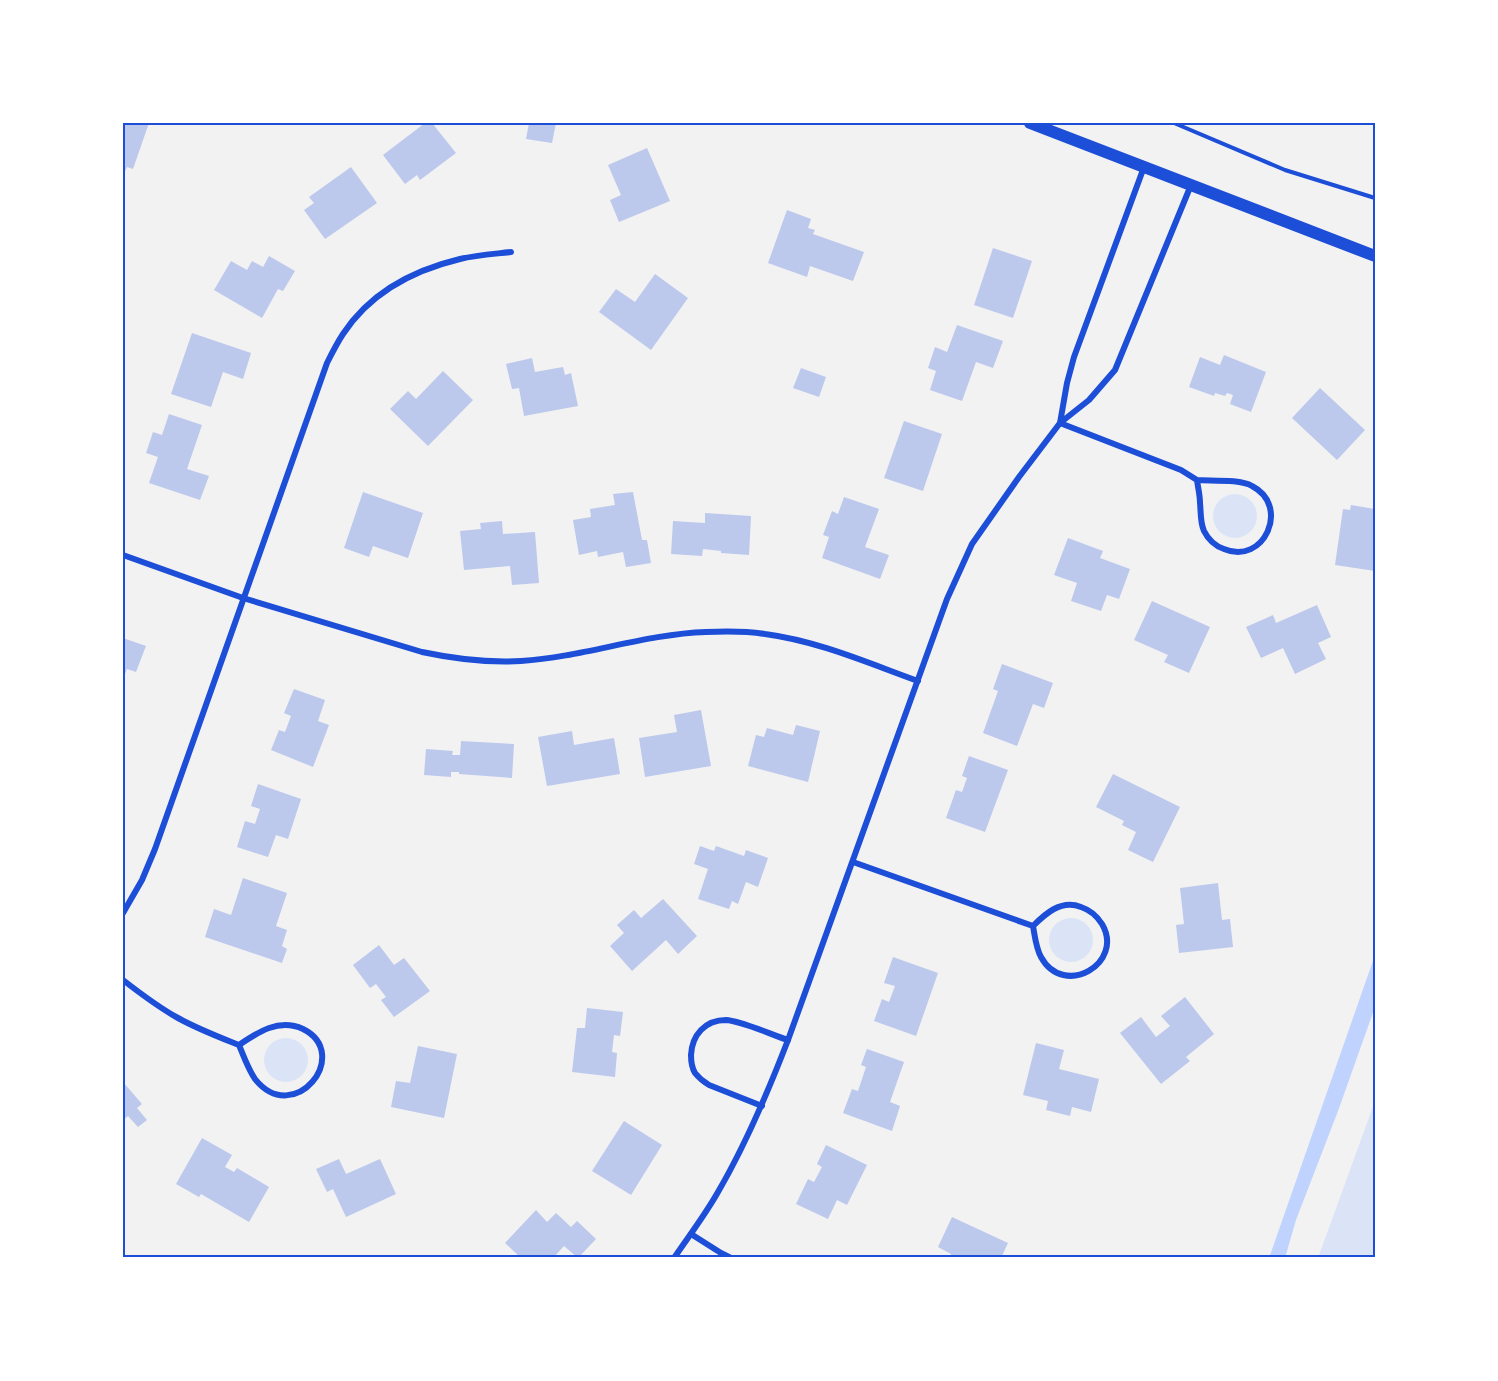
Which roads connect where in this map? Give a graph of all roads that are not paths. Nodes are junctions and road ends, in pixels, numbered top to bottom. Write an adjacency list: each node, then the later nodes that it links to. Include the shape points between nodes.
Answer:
1 (1030, 123): 2 (main road)
2 (1144, 167): 3 (main road); 6 (street, via 1074,357)
3 (1191, 185): 5 (main road); 6 (street, via 1116,370 1089,400)
4 (511, 252): 9 (street, via 462,258 422,270 376,297 358,314 327,363)
5 (1375, 256)
6 (1060, 423): 7 (street, via 1181,470); 10 (street, via 972,544 947,598)
7 (1197, 480): 7 (street, via 1240,482 1260,491 1272,511 1271,523 1261,542 1253,549 1230,552 1209,540 1203,529)
8 (123, 555): 9 (street)
9 (243, 598): 10 (street, via 422,652 471,661 523,661 685,633 745,632 809,643); 12 (street, via 152,857)
10 (918, 681): 11 (street)
11 (853, 861): 13 (street); 15 (street)
12 (123, 913)
13 (1033, 926): 13 (street, via 1048,911 1081,906 1099,918 1105,928 1106,950 1088,972 1077,976 1058,974 1042,960)
14 (123, 980): 16 (street, via 178,1018)
15 (788, 1040): 17 (street); 17 (street, via 724,1020 699,1030 693,1040 691,1061 702,1080)
16 (239, 1045): 16 (street, via 255,1079 276,1093 299,1093 308,1088 321,1065 322,1055 314,1037 296,1026 270,1027)
17 (762, 1106): 18 (street)
18 (691, 1234): 19 (street); 20 (street)
19 (674, 1258)
20 (731, 1258)

